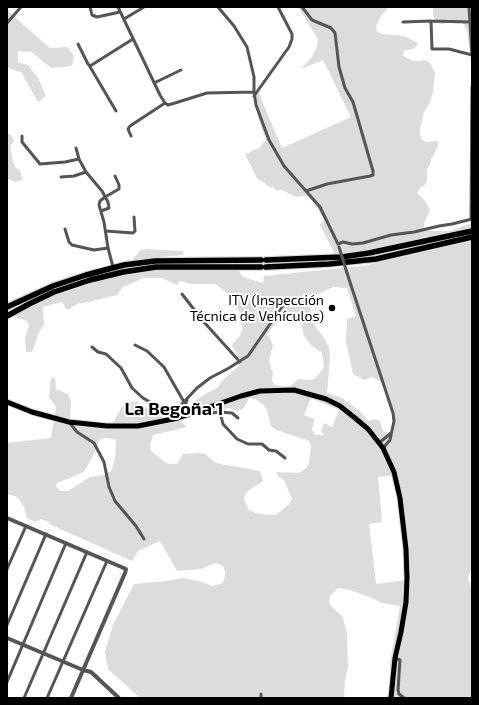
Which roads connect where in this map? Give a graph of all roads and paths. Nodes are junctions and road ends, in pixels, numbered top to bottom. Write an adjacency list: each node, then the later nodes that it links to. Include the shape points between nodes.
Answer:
1 (21, 7): 14 (street)
2 (90, 7): 9 (street, via 91,14 97,17)
3 (118, 7): 9 (street)
4 (144, 7): 10 (street)
5 (218, 7): 22 (street, via 247,47 254,77)
6 (278, 7): 23 (street, via 292,34 292,39)
7 (302, 7): 33 (street, via 312,20 335,32 339,67 373,171 373,175 370,176)
8 (469, 7): 13 (street)
9 (120, 12): 10 (street)
10 (124, 19): 15 (street)
11 (431, 21): 12 (street); 13 (street); 17 (street, via 432,49 449,49)
12 (402, 22)
13 (470, 22): 17 (street)
14 (7, 23)
15 (133, 39): 18 (street); 20 (street)
16 (78, 44): 18 (street)
17 (472, 55)
18 (89, 65): 25 (street)
19 (181, 70): 20 (street)
20 (154, 83): 24 (street)
21 (472, 87): 37 (street)
22 (254, 92): 23 (street); 24 (street, via 207,93 168,105)
23 (254, 96): 33 (street, via 265,131 276,154 290,174)
24 (165, 103): 27 (street, via 130,126 128,129)
25 (116, 111)
26 (22, 136): 29 (street, via 22,142 40,164)
27 (131, 136)
28 (76, 148): 29 (street)
29 (79, 159): 30 (street)
30 (86, 172): 32 (street); 34 (street)
31 (115, 176): 34 (street, via 119,189)
32 (61, 177)
33 (306, 190): 42 (street, via 320,207)
34 (105, 197): 35 (street, via 99,203); 35 (street, via 109,207)
35 (101, 211): 39 (street)
36 (134, 217): 39 (street, via 133,233)
37 (471, 219): 42 (street, via 363,243 343,242)
38 (65, 229): 43 (street, via 72,245 94,250)
39 (106, 231): 43 (street)
40 (472, 231): 44 (highway, via 342,257 156,261)
41 (472, 238): 48 (highway, via 376,259 329,264 156,268 123,272 54,292)
42 (338, 245): 61 (street, bridge, via 393,413)
43 (108, 248): 44 (street)
44 (113, 267): 47 (highway, via 52,286)
45 (182, 294): 51 (street)
46 (288, 298): 51 (street, via 248,356)
47 (7, 307)
48 (7, 316)
49 (135, 345): 54 (street, via 147,351 164,367)
50 (92, 347): 58 (street, via 106,354 121,368 132,388 142,398 164,414)
51 (240, 362): 52 (street, via 202,384)
52 (188, 398): 54 (street); 57 (street, via 185,406)
53 (7, 402): 60 (main road)
54 (184, 402): 58 (street, via 180,408)
55 (206, 408): 56 (street, via 211,413); 57 (main road); 62 (main road, via 260,391 294,390 326,399 340,406 368,429)
56 (220, 412): 59 (street, via 232,412); 64 (street, via 223,424 237,440 248,444 262,444)
57 (186, 416): 58 (main road)
58 (179, 418): 60 (main road, via 138,426)
59 (238, 418)
60 (69, 422): 68 (street, via 77,432 94,442 104,462 108,487 113,498)
61 (391, 433): 62 (street); 63 (street, via 390,440)
62 (379, 443): 63 (main road)
63 (383, 448): 77 (main road, via 398,484 406,549 406,602)
64 (285, 458)
65 (7, 518): 66 (street)
66 (26, 526): 67 (street); 72 (street)
67 (46, 534): 69 (street); 73 (street)
68 (144, 539)
69 (66, 543): 70 (street); 75 (street)
70 (87, 552): 71 (street); 76 (street)
71 (107, 560): 78 (street); 79 (street, via 125,568 126,571)
72 (7, 569)
73 (7, 625)
74 (7, 638): 75 (street)
75 (23, 645): 76 (street); 80 (street)
76 (43, 654): 78 (street); 81 (street)
77 (395, 658): 85 (main road); 86 (street, via 400,660 398,690)
78 (63, 662): 79 (street); 82 (street)
79 (83, 670): 83 (street); 84 (street, via 91,672)
80 (7, 682)
81 (24, 698)
82 (47, 698)
83 (71, 698)
84 (119, 698)
85 (391, 698)
86 (404, 698)

